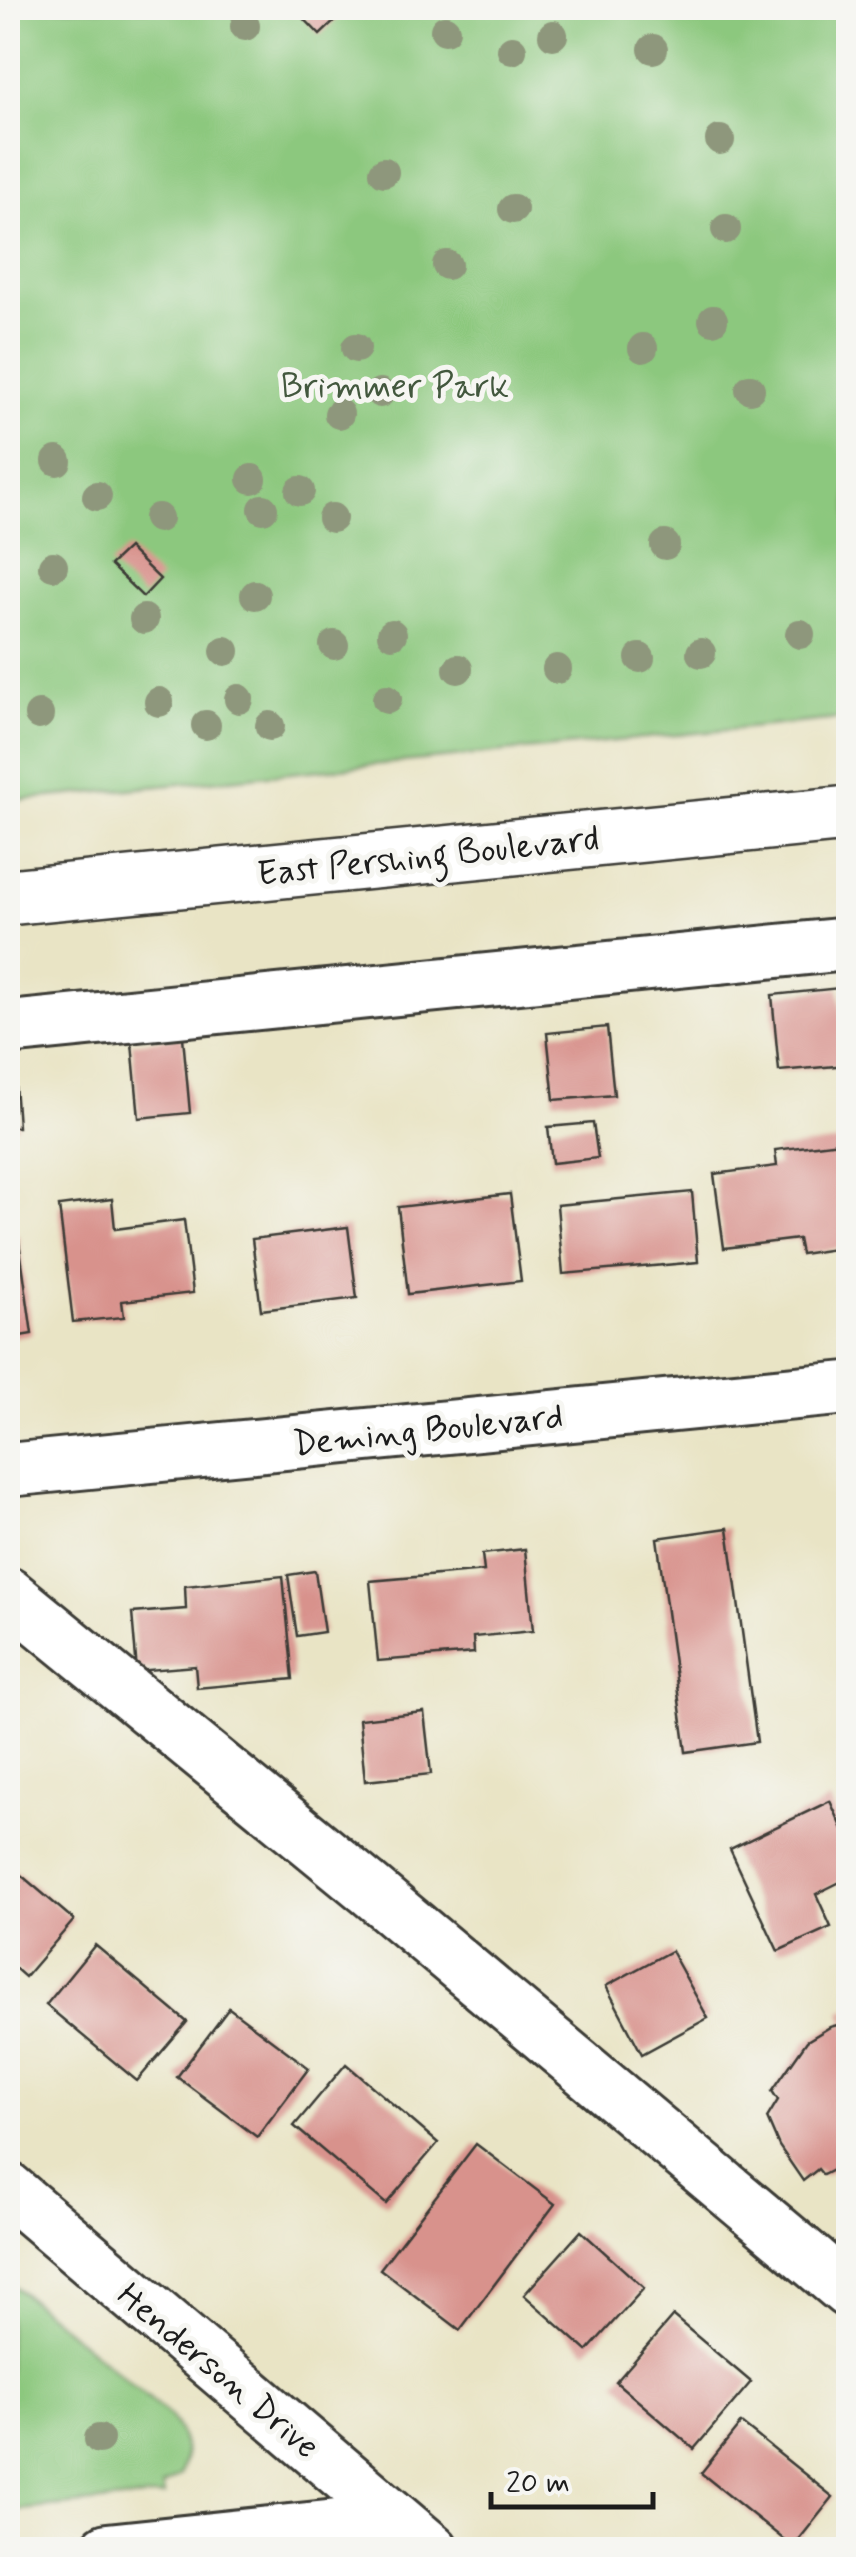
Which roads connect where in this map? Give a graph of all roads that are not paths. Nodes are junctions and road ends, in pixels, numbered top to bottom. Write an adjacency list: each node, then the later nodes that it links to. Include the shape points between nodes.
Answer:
1 (848, 814): 2 (main road, East Pershing Boulevard)
2 (8, 897)
3 (848, 944): 4 (street)
4 (8, 1028)
5 (848, 1388): 6 (street, Deming Boulevard)
6 (8, 1470)
7 (8, 1594): 9 (street)
8 (8, 2190): 10 (street, Henderson Drive)
9 (848, 2291)
10 (413, 2534): 11 (street)
11 (257, 2542): 12 (street)
12 (107, 2550)

